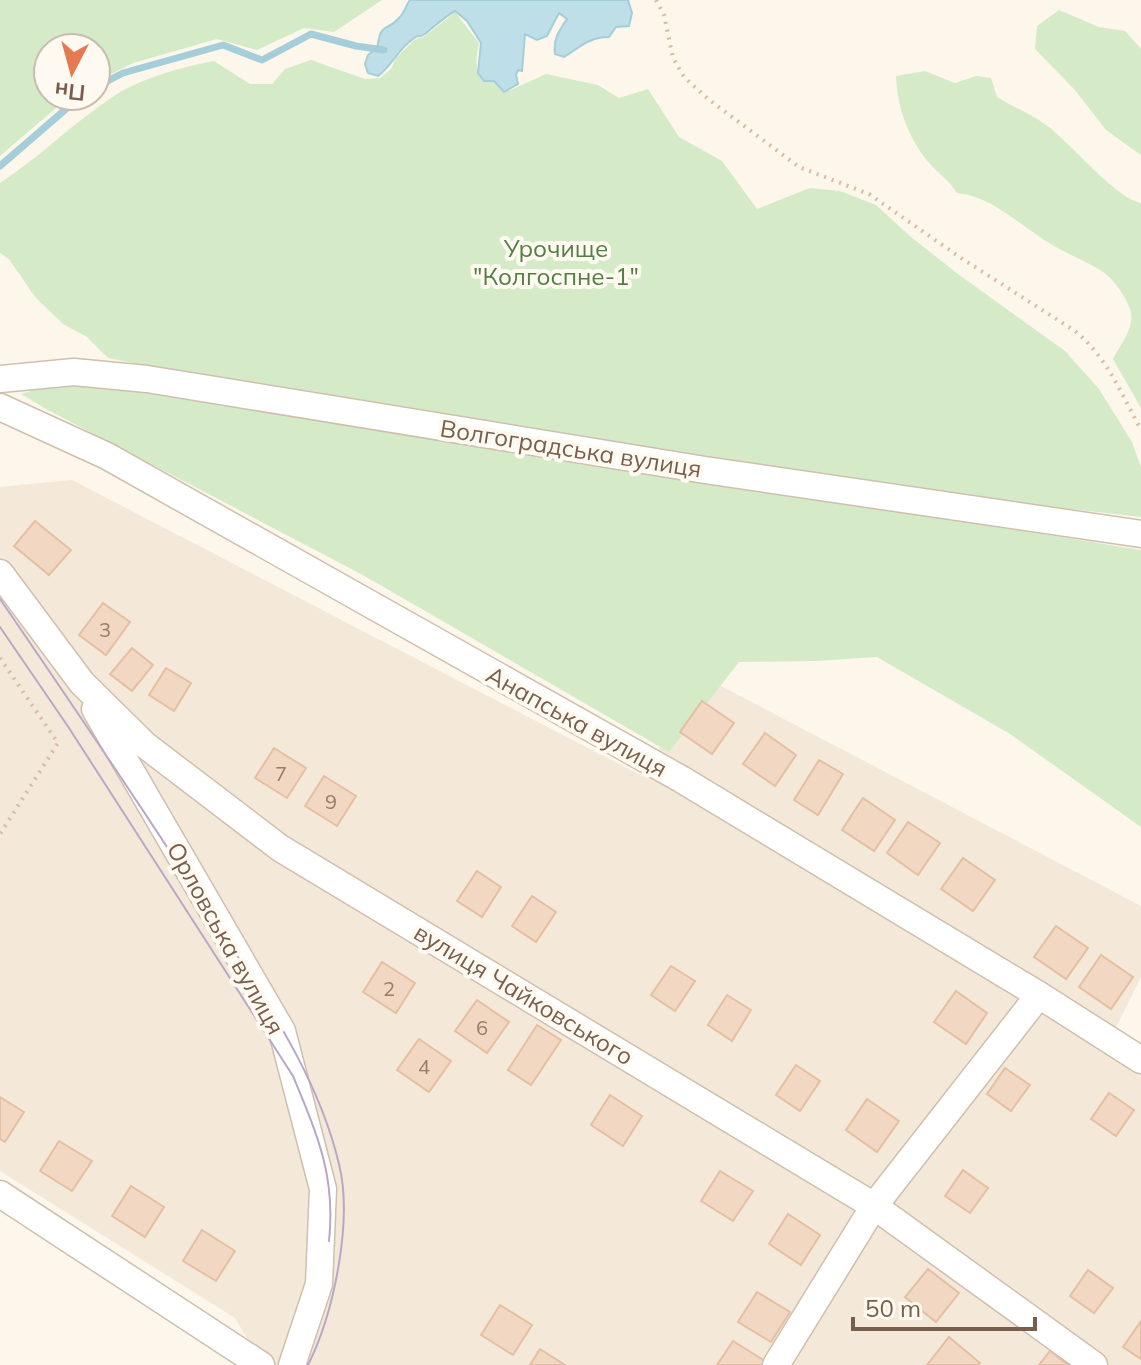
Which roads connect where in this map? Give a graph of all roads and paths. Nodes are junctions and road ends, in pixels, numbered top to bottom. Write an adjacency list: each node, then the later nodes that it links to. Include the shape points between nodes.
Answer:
1 (656, 0): 4 (path, via 673,58 708,99 799,167 869,194 1075,331 1106,365)
2 (0, 379): 5 (street, Волгоградська вулиця, via 74,372 147,379)
3 (0, 407): 10 (street, Анапська вулиця, via 107,456 640,756)
4 (1141, 430)
5 (1141, 534)
6 (0, 573): 8 (street, вулиця Чайковського)
7 (0, 658): 9 (path, via 58,743)
8 (73, 671): 13 (street, вулиця Чайковського, via 145,745 280,848); 15 (street, Орловська вулиця, via 282,1031 323,1189 319,1284)
9 (0, 834)
10 (1039, 995): 11 (street, Анапська вулиця); 13 (street)
11 (1141, 1060)
12 (0, 1194): 14 (street)
13 (874, 1206): 16 (street); 17 (street, вулиця Чайковського)
14 (261, 1365)
15 (292, 1365)
16 (776, 1365)
17 (1094, 1365)

